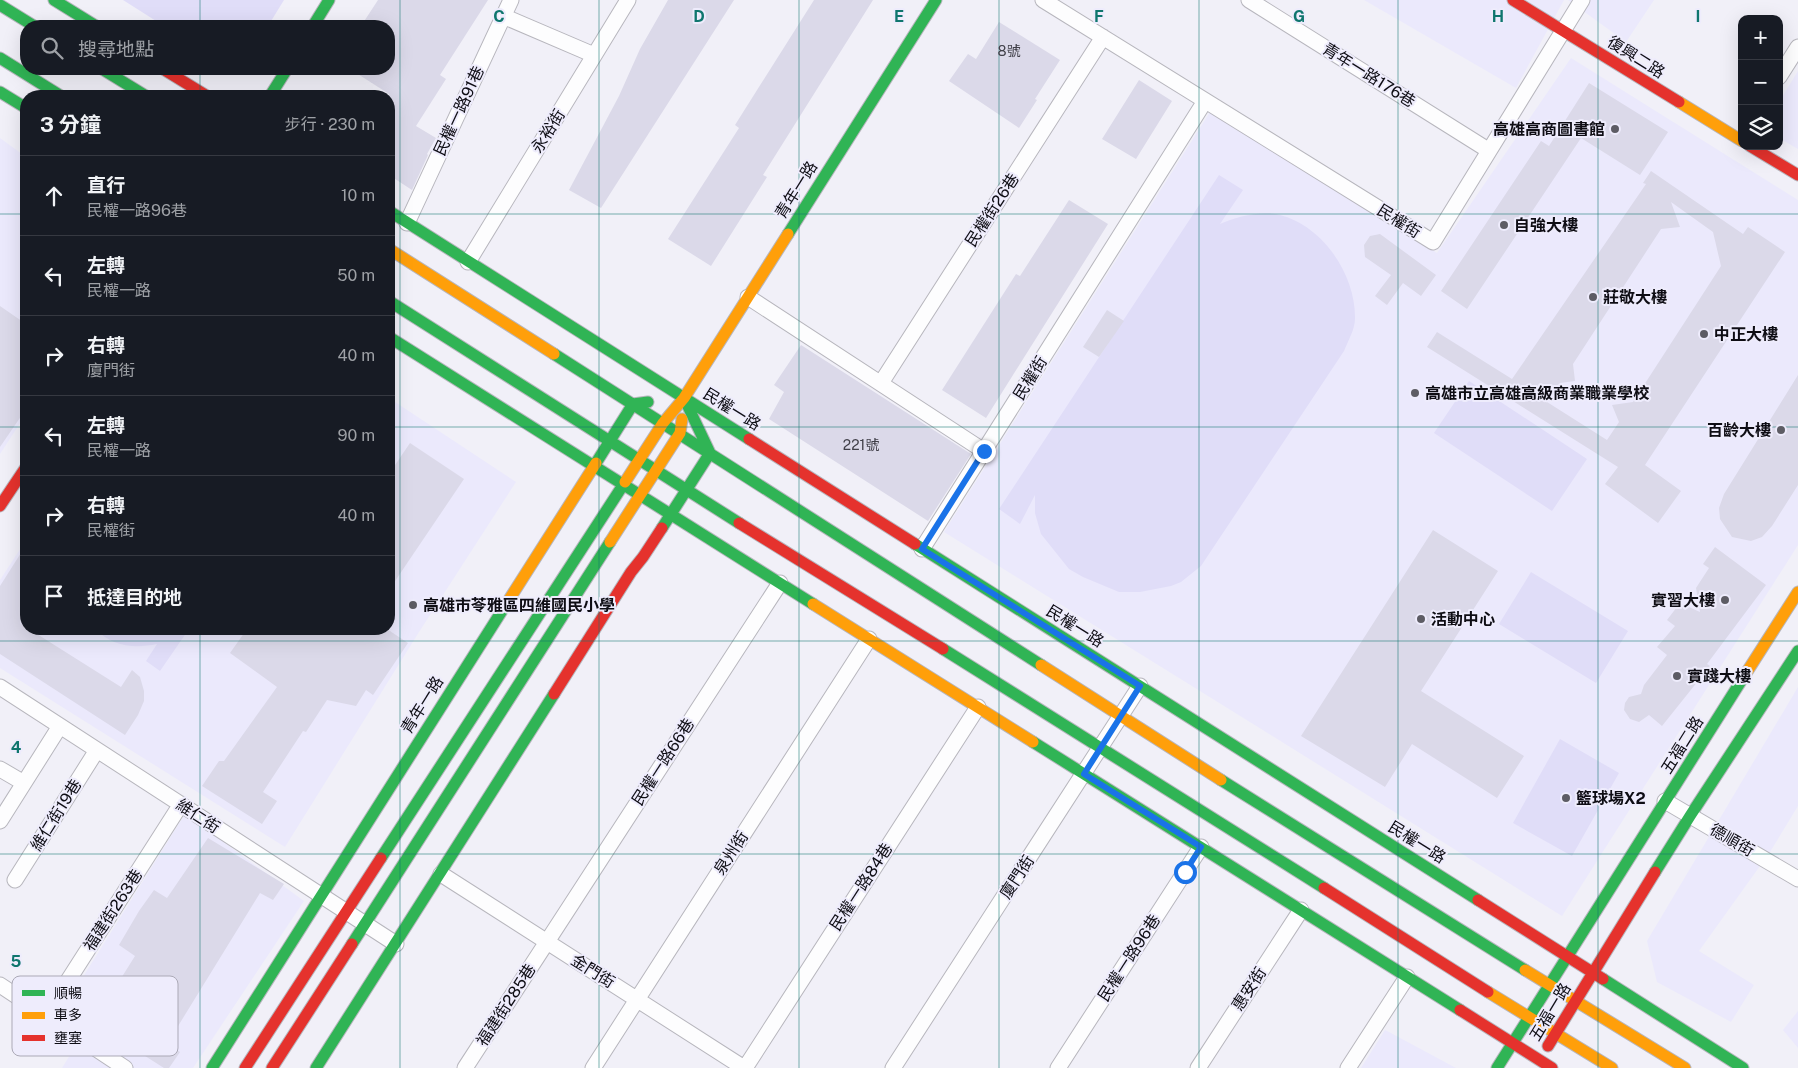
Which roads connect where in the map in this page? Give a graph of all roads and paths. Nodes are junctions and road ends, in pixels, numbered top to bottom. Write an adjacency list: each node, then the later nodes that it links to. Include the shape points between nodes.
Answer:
1 (54, 0): 13 (street)
2 (329, 0): 14 (street)
3 (511, 0): 11 (street, 民權一路91巷)
4 (628, 0): 18 (street, 永裕街)
5 (936, 0): 41 (street, 青年一路)
6 (1043, 0): 16 (street, 民權街)
7 (1249, 0): 34 (street, 青年一路176巷)
8 (1514, 0): 15 (street, 復興二路)
9 (1582, 0): 15 (street, 民權街)
10 (0, 5): 12 (street)
11 (503, 16): 18 (street); 38 (street, 民權一路91巷)
12 (24, 20)
13 (86, 20)
14 (317, 20)
15 (1563, 31): 33 (street, 復興二路); 34 (street, 民權街)
16 (1104, 37): 31 (street, 民權街); 44 (street, 民權街26巷)
17 (1798, 47): 21 (street)
18 (594, 55): 40 (street, 永裕街)
19 (0, 58): 20 (street)
20 (20, 70)
21 (1783, 71)
22 (27, 75): 26 (street)
23 (112, 75): 27 (street)
24 (173, 75): 28 (street)
25 (284, 75): 29 (street)
26 (51, 90)
27 (136, 90)
28 (196, 90)
29 (274, 90)
30 (0, 92): 32 (street)
31 (1205, 102): 34 (street, 民權街, via 1433,242); 50 (street, 民權街)
32 (20, 104)
33 (1738, 138)
34 (1488, 150)
35 (1758, 150): 36 (street, 復興二路)
36 (1798, 175)
37 (395, 215): 38 (street, 民權一路)
38 (407, 223): 40 (street, 民權一路)
39 (395, 253): 46 (street)
40 (468, 262): 45 (street, 民權一路)
41 (748, 297): 44 (street); 45 (street, 青年一路)
42 (395, 306): 49 (street)
43 (395, 341): 53 (street)
44 (881, 383): 50 (street)
45 (684, 398): 46 (street); 47 (street, 青年一路); 48 (street, 青年一路); 51 (street); 61 (street, 民權一路)
46 (633, 404): 47 (street); 49 (street, 青年一路)
47 (663, 423): 48 (street); 52 (street, 青年一路)
48 (680, 434): 51 (street); 54 (street, 青年一路)
49 (610, 440): 52 (street); 53 (street, 青年一路)
50 (984, 451): 61 (street, 民權街)
51 (710, 453): 57 (street); 70 (street)
52 (640, 459): 54 (street); 56 (street, 青年一路)
53 (594, 466): 56 (street); 86 (street, 青年一路, via 448,703)
54 (657, 470): 57 (street); 58 (street, 青年一路)
55 (20, 477): 59 (street)
56 (624, 484): 58 (street); 69 (street, 青年一路)
57 (686, 490): 60 (street); 73 (street)
58 (641, 495): 60 (street); 72 (street, 青年一路)
59 (0, 506)
60 (671, 514): 62 (street); 83 (street, via 516,746)
61 (922, 549): 66 (street, 民權一路)
62 (780, 583): 64 (street); 90 (street, 民權一路66巷)
63 (1798, 592): 78 (street, 五福二路)
64 (869, 639): 68 (street); 99 (street, 泉州街)
65 (1798, 651): 80 (street)
66 (1140, 686): 70 (street, 廈門街); 92 (street, 民權一路)
67 (0, 687): 71 (street, 維仁街)
68 (978, 707): 76 (street); 113 (street, 民權一路84巷)
69 (468, 716): 72 (street); 88 (street, 青年一路)
70 (1120, 717): 73 (street, 廈門街); 97 (street)
71 (60, 726): 74 (street, 維仁街); 77 (street)
72 (494, 732): 89 (street, 青年一路)
73 (1101, 747): 76 (street, 廈門街); 101 (street)
74 (97, 750): 79 (street, 維仁街); 85 (street, 維仁街19巷)
75 (0, 769): 77 (street)
76 (1084, 774): 82 (street); 114 (street, 廈門街)
77 (24, 783): 81 (street)
78 (1665, 802): 80 (street, 德順街); 92 (street, 五福二路)
79 (181, 804): 86 (street, 維仁街); 94 (street, 福建街263巷)
80 (1690, 816): 84 (street, 德順街); 93 (street)
81 (0, 821)
82 (1201, 847): 87 (street); 115 (street, 民權一路96巷)
83 (441, 874): 90 (street, 金門街); 91 (street)
84 (1798, 879)
85 (15, 880)
86 (321, 895): 88 (street, 維仁街); 107 (street, 青年一路)
87 (1300, 910): 95 (street); 116 (street, 惠安街)
88 (347, 912): 89 (street, 維仁街); 108 (street, 青年一路)
89 (365, 924): 91 (street, 維仁街); 109 (street, 青年一路)
90 (547, 942): 99 (street, 金門街); 111 (street, 福建街285巷)
91 (396, 944): 110 (street)
92 (1567, 956): 93 (street, 民權一路); 97 (street, 五福二路)
93 (1593, 973): 100 (street, 五福一路); 122 (street, 民權一路)
94 (71, 976)
95 (1407, 977): 103 (street); 117 (street)
96 (0, 985): 98 (street)
97 (1549, 985): 100 (street); 101 (street, 五福二路)
98 (12, 993)
99 (637, 999): 112 (street, 泉州街); 113 (street, 金門街)
100 (1575, 1002): 102 (street, 五福一路); 121 (street)
101 (1528, 1017): 102 (street); 103 (street, 五福一路)
102 (1556, 1034): 105 (street, 五福一路); 120 (street)
103 (1512, 1043): 105 (street); 118 (street, 五福一路)
104 (107, 1056): 106 (street)
105 (1537, 1064): 119 (street)
106 (125, 1068)
107 (212, 1068)
108 (245, 1068)
109 (272, 1068)
110 (316, 1068)
111 (465, 1068)
112 (593, 1068)
113 (745, 1068)
114 (893, 1068)
115 (1058, 1068)
116 (1198, 1068)
117 (1348, 1068)
118 (1497, 1068)
119 (1552, 1068)
120 (1612, 1068)
121 (1685, 1068)
122 (1743, 1068)

